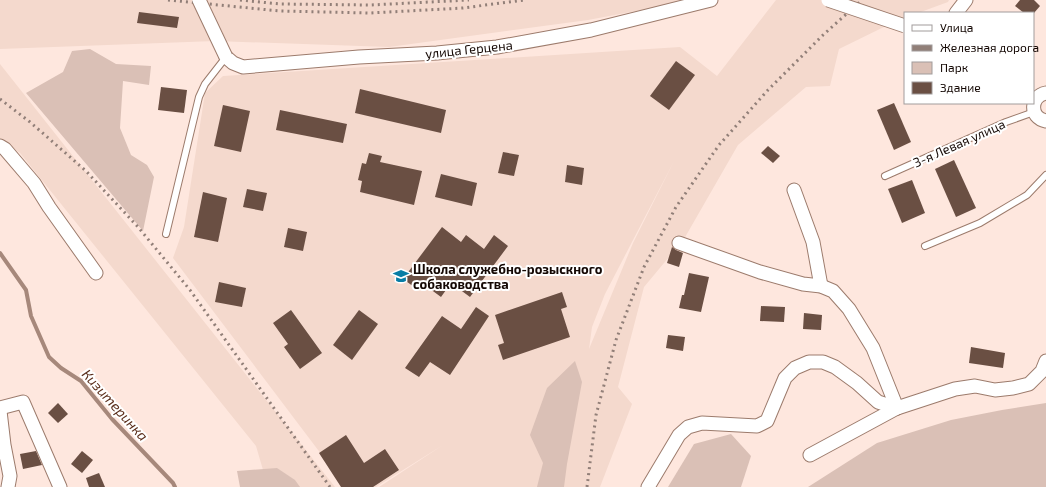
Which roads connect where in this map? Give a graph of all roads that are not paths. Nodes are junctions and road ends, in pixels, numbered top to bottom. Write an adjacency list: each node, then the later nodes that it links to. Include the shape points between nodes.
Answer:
1 (199, 0): 7 (street, bridge)
2 (711, 0): 7 (street, улица Герцена, via 591,30 497,47 437,54 359,57 243,67)
3 (828, 0): 6 (street, bridge)
4 (966, 0): 5 (street)
5 (957, 12)
6 (904, 26)
7 (226, 57): 16 (lane, via 205,84 199,98)
8 (1040, 92): 9 (street)
9 (1034, 103)
10 (1031, 108): 11 (street); 14 (lane, 3-я Левая улица, via 1026,114)
11 (1045, 124)
12 (0, 146): 19 (street, via 34,183)
13 (1046, 175): 18 (lane, via 1027,195 987,219)
14 (885, 176)
15 (794, 190): 20 (street, via 813,242)
16 (166, 234)
17 (679, 243): 20 (street, via 760,272 803,284)
18 (925, 246)
19 (96, 273)
20 (821, 286): 22 (street, via 833,291 849,309 873,348)
21 (1046, 361): 22 (street, via 1042,371 1029,384 995,390 975,386 955,389)
22 (897, 408): 24 (street); 27 (street, via 878,402 835,367 823,362 809,362 795,368 785,378 767,421 757,426 702,423 688,427 678,435)
23 (0, 409): 25 (street, via 10,476); 26 (street, via 23,402)
24 (810, 455)
25 (8, 487)
26 (60, 487)
27 (648, 487)

